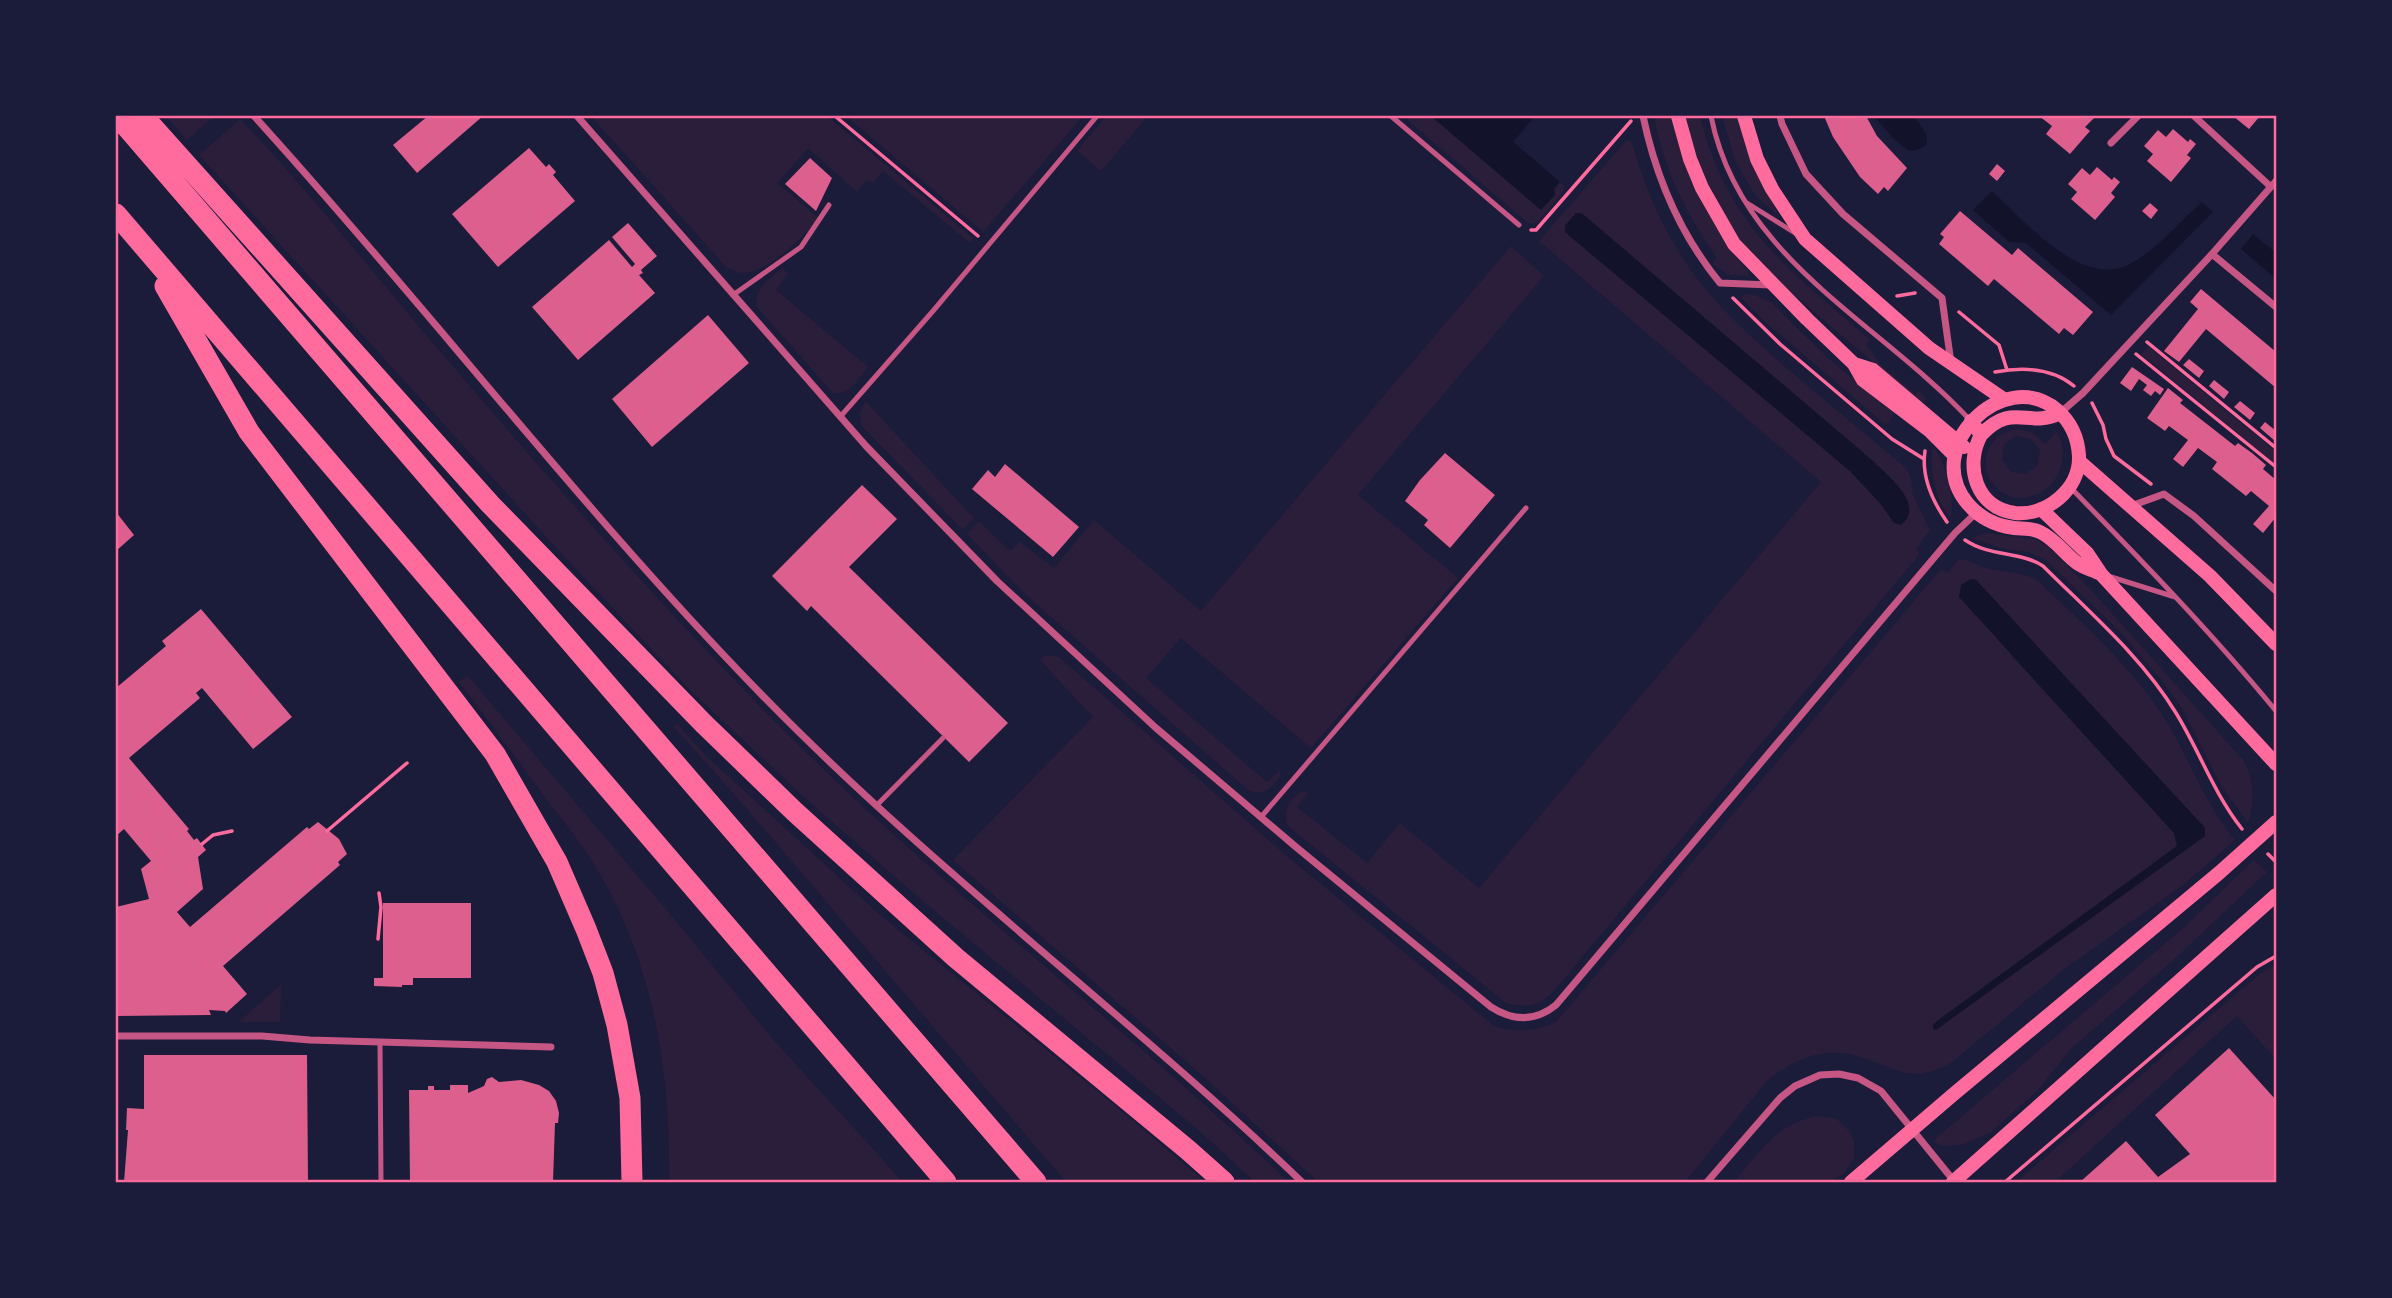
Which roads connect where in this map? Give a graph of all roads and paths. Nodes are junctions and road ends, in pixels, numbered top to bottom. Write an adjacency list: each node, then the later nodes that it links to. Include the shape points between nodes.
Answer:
1 (117, 116): 85 (highway)
2 (143, 116): 86 (highway, via 490,504 704,724 956,958)
3 (254, 116): 66 (street, via 685,614)
4 (577, 116): 28 (street)
5 (835, 116): 24 (path)
6 (1097, 116): 24 (lane)
7 (1391, 116): 21 (lane)
8 (1636, 116): 21 (path, via 1536,230)
9 (1643, 116): 26 (street, via 1671,208)
10 (1678, 116): 27 (main road, via 1690,159 1716,217 1734,244)
11 (1711, 116): 18 (lane, via 1720,150)
12 (1744, 116): 22 (main road, via 1757,159)
13 (1780, 116): 29 (street, via 1806,174 1843,214)
14 (2138, 116): 16 (street)
15 (2194, 116): 17 (street)
16 (2111, 143)
17 (2274, 184): 25 (street)
18 (1744, 202): 22 (lane); 41 (lane, via 1792,260)
19 (829, 205): 28 (lane, via 801,247)
20 (116, 214): 23 (highway)
21 (1519, 225)
22 (1805, 239): 34 (main road)
23 (139, 242): 83 (highway, via 249,432 495,754 556,862 603,973 617,1025 630,1098); 84 (highway)
24 (989, 244): 40 (lane)
25 (2212, 254): 30 (street); 31 (street)
26 (1720, 283): 27 (street); 47 (path, via 1780,344 1892,439)
27 (1773, 285): 33 (main road)
28 (733, 295): 40 (street)
29 (1942, 298): 34 (street); 35 (path, via 1999,345)
30 (2277, 307)
31 (2137, 334): 32 (street); 44 (path)
32 (2126, 346): 37 (street); 49 (path)
33 (1854, 364): 42 (main road, via 1863,380); 45 (main road, via 1873,370)
34 (1951, 364): 36 (main road)
35 (2007, 370): 36 (path); 37 (path, via 2052,374)
36 (1974, 379): 38 (main road)
37 (2083, 393): 39 (street); 51 (path, via 2098,414 2114,456)
38 (2004, 400): 39 (main road, via 2037,400); 41 (main road)
39 (2060, 413): 43 (main road, via 2000,419); 48 (main road, via 2073,430)
40 (840, 417): 67 (street, via 998,582)
41 (1971, 421): 43 (main road); 45 (main road)
42 (1930, 431): 45 (main road); 47 (path)
43 (1981, 435): 46 (main road)
44 (2277, 448)
45 (1956, 449): 46 (main road); 56 (main road, via 1955,481)
46 (1973, 453): 52 (main road, via 1975,480)
47 (1924, 459): 57 (path, via 1930,492)
48 (2079, 461): 50 (main road); 53 (main road)
49 (2277, 467)
50 (2070, 487): 55 (main road); 60 (lane)
51 (2164, 494): 53 (street); 59 (street)
52 (1990, 502): 55 (main road, via 2014,513); 56 (main road)
53 (2130, 506): 61 (main road, via 2210,576)
54 (1526, 508): 67 (lane)
55 (2041, 509): 58 (main road)
56 (1976, 513): 57 (street); 58 (main road, via 2000,526 2038,530 2079,564)
57 (1955, 533): 67 (street, via 1556,1005 1537,1017 1514,1018 1491,1007); 71 (path, via 1974,546 2043,566 2116,638 2175,711 2221,800)
58 (2101, 573): 60 (lane); 65 (main road)
59 (2277, 591)
60 (2176, 597): 62 (lane)
61 (2277, 644)
62 (2277, 711)
63 (943, 738): 66 (lane)
64 (407, 763): 70 (path)
65 (2277, 764)
66 (876, 806): 87 (street)
67 (1261, 817)
68 (2277, 821): 71 (main road)
69 (232, 831): 72 (path, via 213,835)
70 (327, 831)
71 (2254, 840): 73 (path); 81 (main road)
72 (202, 844)
73 (2277, 862)
74 (379, 893): 76 (path)
75 (2277, 895): 90 (main road)
76 (378, 939)
77 (2277, 956): 91 (path, via 2257,967)
78 (116, 1036): 79 (street)
79 (380, 1042): 80 (street); 82 (lane)
80 (551, 1047)
81 (1912, 1129): 88 (street, via 1881,1091 1858,1078 1820,1075 1780,1098); 89 (main road); 90 (street)
82 (381, 1182)
83 (632, 1182)
84 (946, 1182)
85 (1037, 1182)
86 (1224, 1182)
87 (1302, 1182)
88 (1707, 1182)
89 (1851, 1182)
90 (1954, 1182)
91 (2006, 1182)

